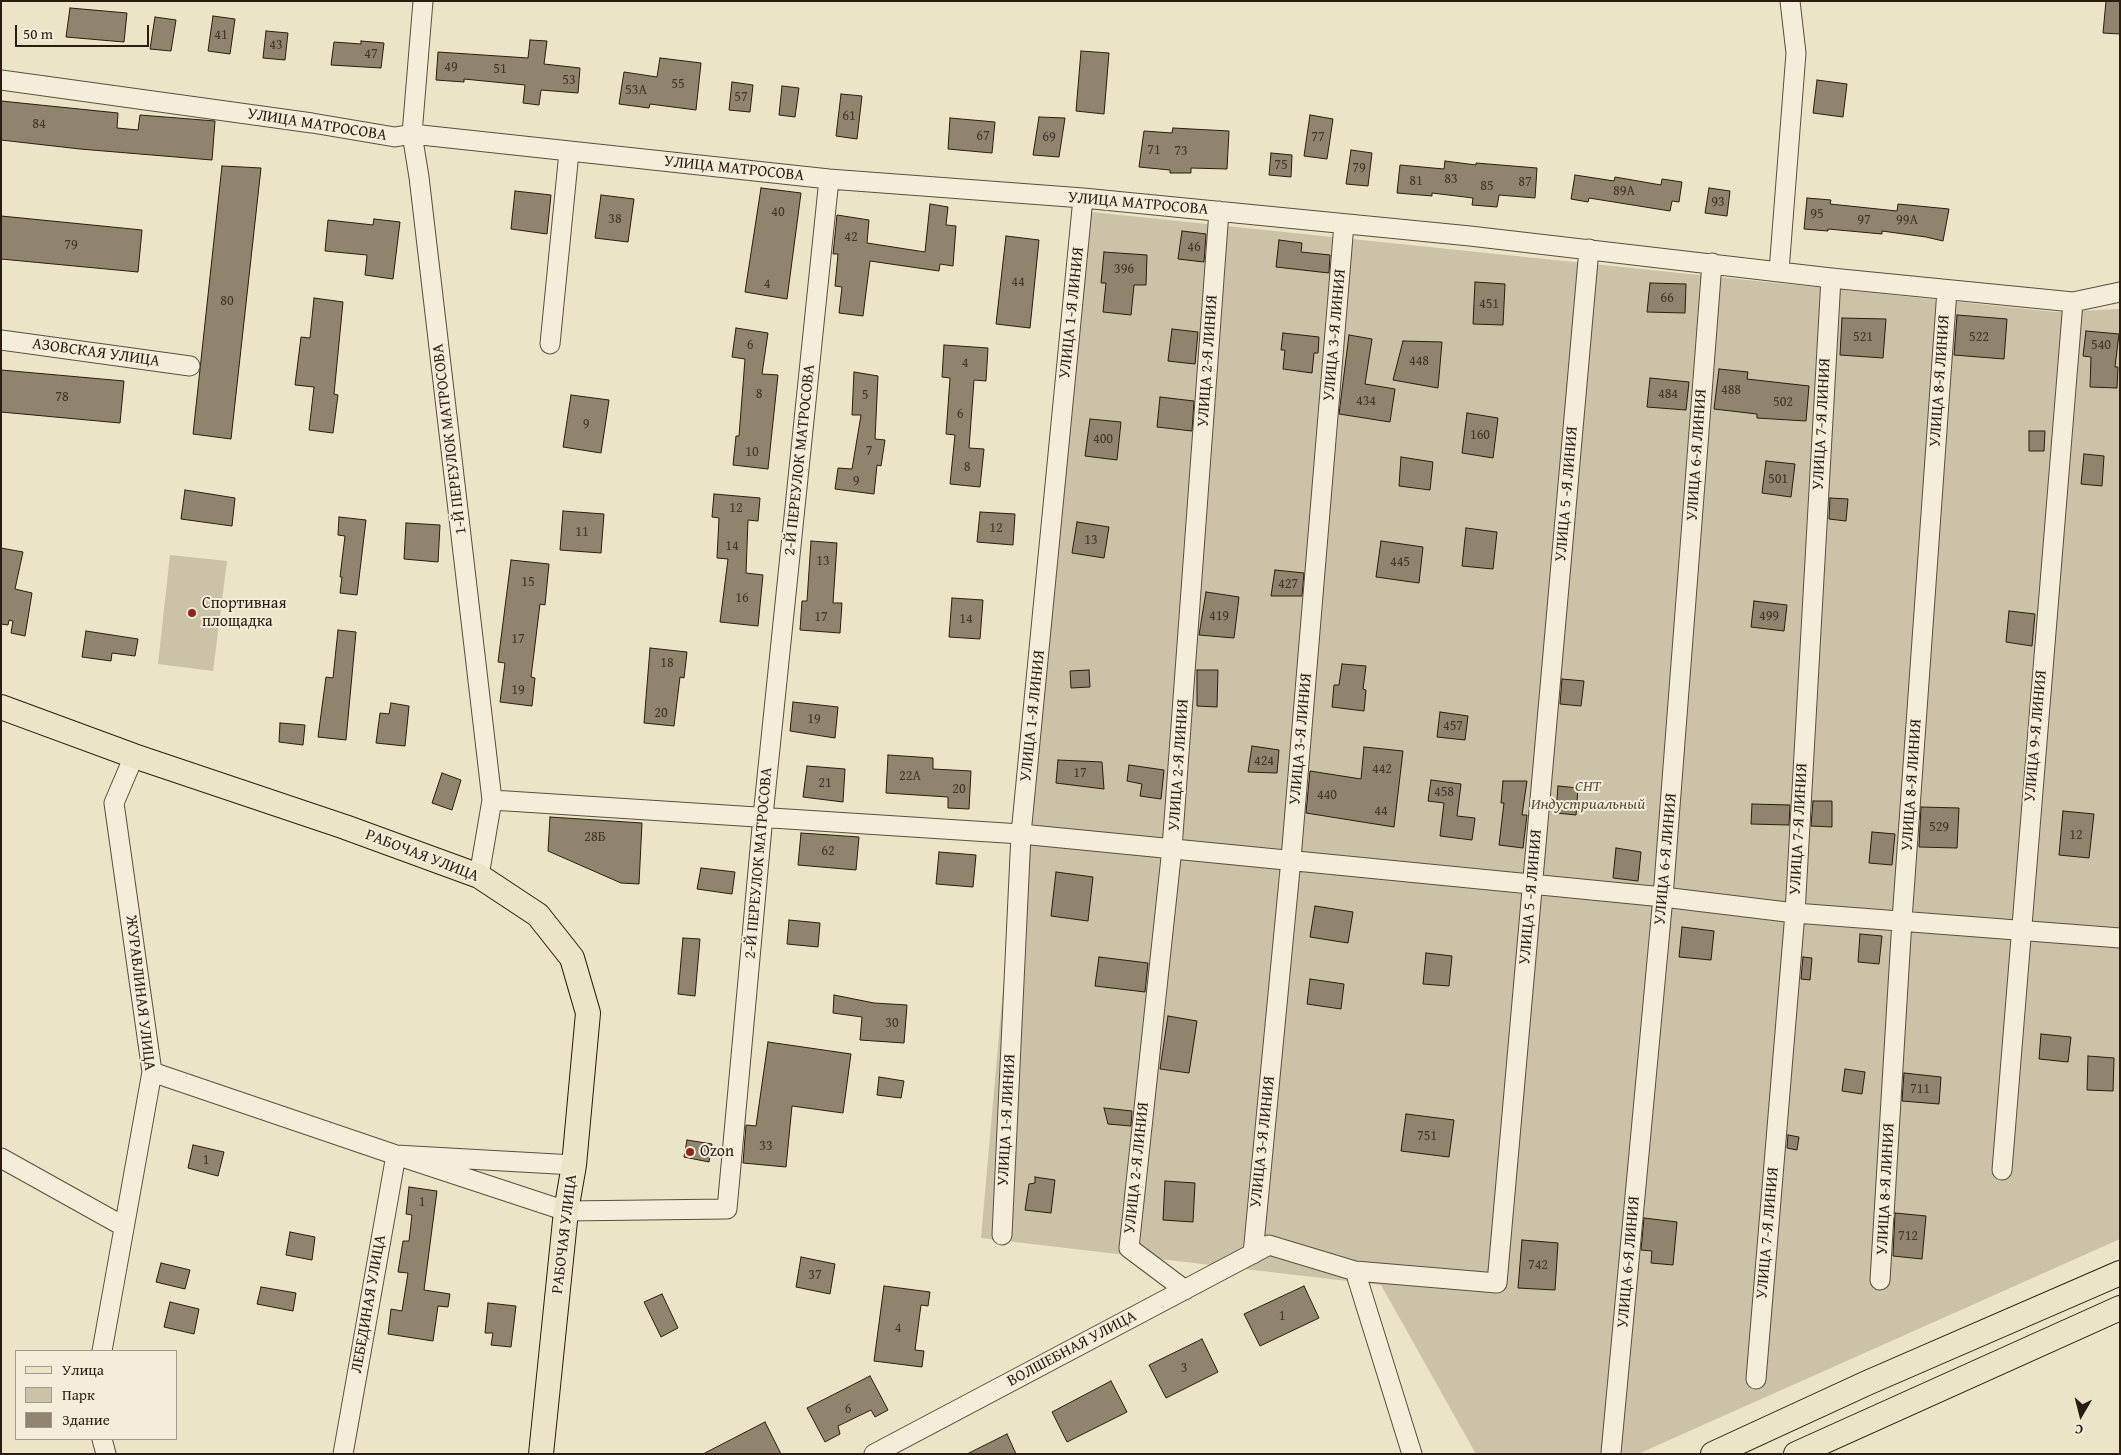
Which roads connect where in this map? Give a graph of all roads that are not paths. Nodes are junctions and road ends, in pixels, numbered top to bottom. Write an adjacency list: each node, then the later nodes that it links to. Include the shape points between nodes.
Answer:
1 (423, 1): 4 (street, 1-Й ПЕРЕУЛОК МАТРОСОВА)
2 (1790, 1): 12 (street, via 1796,53)
3 (1, 80): 4 (street, УЛИЦА МАТРОСОВА, via 395,137)
4 (412, 134): 5 (street, УЛИЦА МАТРОСОВА); 22 (street, 1-Й ПЕРЕУЛОК МАТРОСОВА, via 421,186)
5 (569, 152): 6 (street, УЛИЦА МАТРОСОВА); 18 (street)
6 (829, 179): 7 (street, УЛИЦА МАТРОСОВА); 23 (street, 2-Й ПЕРЕУЛОК МАТРОСОВА)
7 (1083, 198): 8 (street, УЛИЦА МАТРОСОВА); 24 (street, УЛИЦА 1-Я ЛИНИЯ)
8 (1219, 211): 9 (street, УЛИЦА МАТРОСОВА); 25 (street, УЛИЦА 2-Я ЛИНИЯ)
9 (1344, 224): 10 (street, УЛИЦА МАТРОСОВА); 26 (street, УЛИЦА 3-Я ЛИНИЯ)
10 (1589, 249): 11 (street, УЛИЦА МАТРОСОВА); 28 (street, УЛИЦА 5 -Я ЛИНИЯ)
11 (1712, 263): 12 (street, УЛИЦА МАТРОСОВА); 29 (street, УЛИЦА 6-Я ЛИНИЯ)
12 (1780, 272): 13 (street, УЛИЦА МАТРОСОВА)
13 (1831, 278): 14 (street, УЛИЦА МАТРОСОВА); 30 (street, УЛИЦА 7-Я ЛИНИЯ)
14 (1947, 290): 16 (street, УЛИЦА МАТРОСОВА); 31 (street, УЛИЦА 8-Я ЛИНИЯ)
15 (2120, 292): 16 (street, УЛИЦА МАТРОСОВА)
16 (2073, 302): 32 (street, УЛИЦА 9-Я ЛИНИЯ)
17 (1, 340): 19 (street, АЗОВСКАЯ УЛИЦА)
18 (550, 344)
19 (190, 366)
20 (1, 707): 21 (main road, РАБОЧАЯ УЛИЦА)
21 (134, 756): 27 (main road, РАБОЧАЯ УЛИЦА); 34 (street, ЖУРАВЛИНАЯ УЛИЦА, via 114,803)
22 (492, 800): 23 (street); 27 (street, 1-Й ПЕРЕУЛОК МАТРОСОВА)
23 (763, 816): 24 (street); 39 (street, 2-Й ПЕРЕУЛОК МАТРОСОВА, via 727,1209)
24 (1021, 834): 25 (street); 41 (street, УЛИЦА 1-Я ЛИНИЯ)
25 (1172, 848): 26 (street); 46 (street, УЛИЦА 2-Я ЛИНИЯ, via 1128,1248)
26 (1291, 859): 28 (street); 42 (street, УЛИЦА 3-Я ЛИНИЯ)
27 (479, 876): 37 (main road, РАБОЧАЯ УЛИЦА, via 538,915 572,958 588,1013)
28 (1532, 884): 29 (street); 43 (street, УЛИЦА 5 -Я ЛИНИЯ, via 1497,1283)
29 (1663, 897): 30 (street); 56 (street, УЛИЦА 6-Я ЛИНИЯ)
30 (1795, 913): 31 (street); 49 (street, УЛИЦА 7-Я ЛИНИЯ)
31 (1902, 920): 32 (street); 45 (street, УЛИЦА 8-Я ЛИНИЯ)
32 (2020, 932): 33 (street); 38 (street, УЛИЦА 9-Я ЛИНИЯ)
33 (2120, 938)
34 (152, 1072): 35 (street, 2-Й ПЕРЕУЛОК МАТРОСОВА); 40 (street, ЖУРАВЛИНАЯ УЛИЦА)
35 (396, 1155): 37 (street); 39 (street, 2-Й ПЕРЕУЛОК МАТРОСОВА); 52 (street, ЛЕБЕДИНАЯ УЛИЦА)
36 (1, 1158): 40 (street)
37 (574, 1165): 39 (main road, РАБОЧАЯ УЛИЦА)
38 (2002, 1170)
39 (566, 1211): 53 (main road, РАБОЧАЯ УЛИЦА)
40 (123, 1226): 48 (street, ЖУРАВЛИНАЯ УЛИЦА)
41 (1002, 1235)
42 (1253, 1254): 43 (street, ВОЛШЕБНАЯ УЛИЦА, via 1269,1245); 46 (street, ВОЛШЕБНАЯ УЛИЦА)
43 (1355, 1271): 55 (street)
44 (2120, 1273): 57 (main road)
45 (1880, 1280)
46 (1185, 1290): 54 (street, ВОЛШЕБНАЯ УЛИЦА)
47 (2120, 1308): 58 (main road)
48 (102, 1350)
49 (1756, 1379)
50 (102, 1440): 51 (street)
51 (106, 1454)
52 (343, 1454)
53 (541, 1454)
54 (874, 1454)
55 (1412, 1454)
56 (1611, 1454)
57 (1713, 1454)
58 (1796, 1454)

